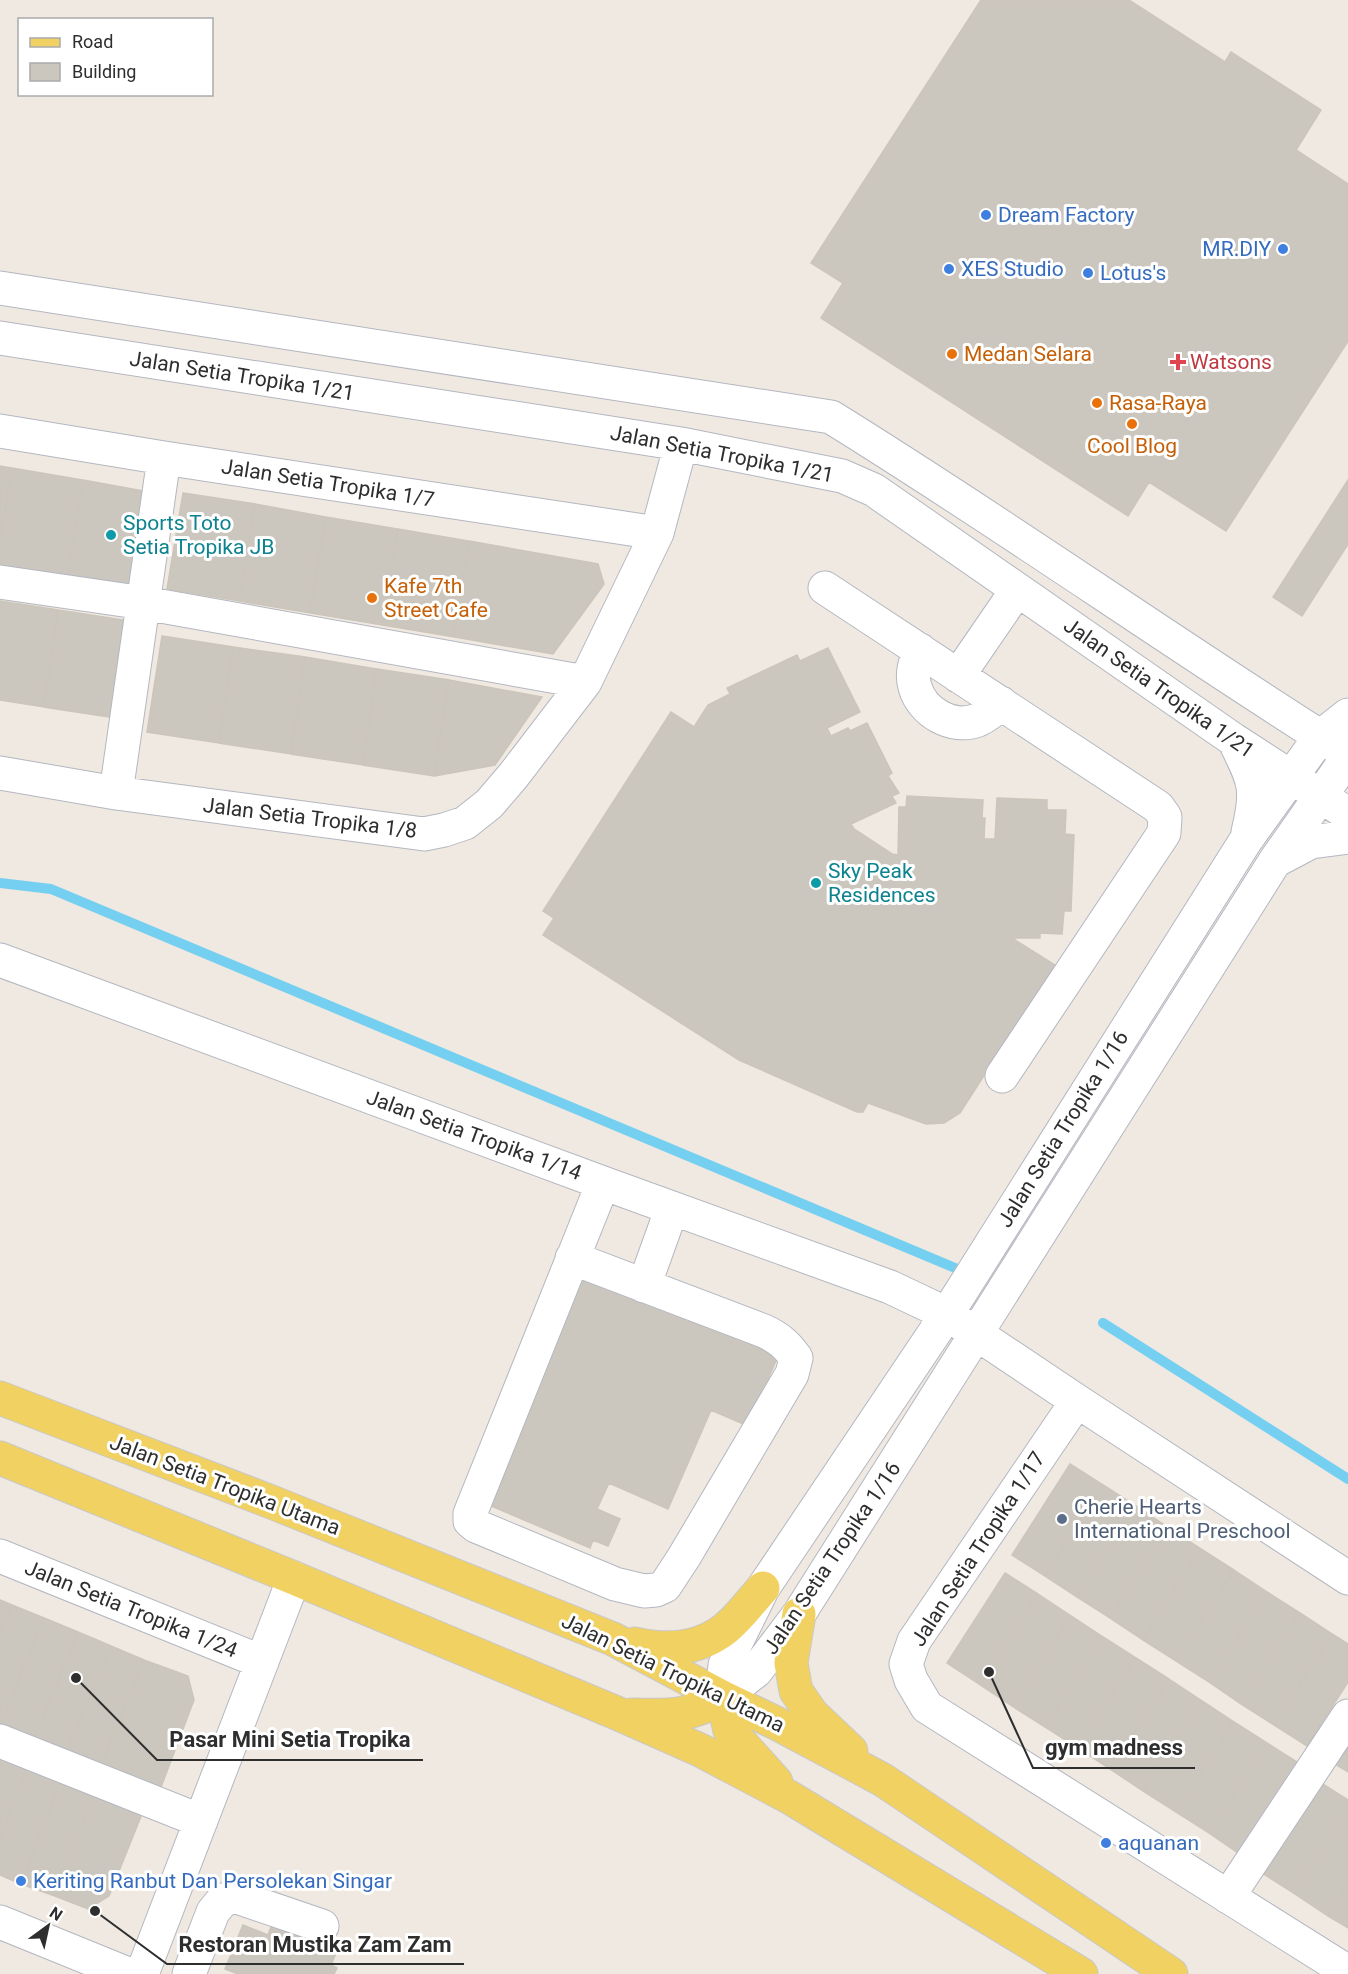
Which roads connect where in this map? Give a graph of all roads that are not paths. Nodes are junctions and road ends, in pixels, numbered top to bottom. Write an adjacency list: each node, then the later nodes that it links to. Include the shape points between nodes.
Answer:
1 (0, 288): 15 (street, via 831,417)
2 (0, 339): 4 (street, Jalan Setia Tropika 1/21)
3 (0, 431): 5 (street, Jalan Setia Tropika 1/7)
4 (681, 444): 6 (street, Jalan Setia Tropika 1/8); 9 (street, Jalan Setia Tropika 1/21, via 842,476 874,490)
5 (164, 458): 6 (street, Jalan Setia Tropika 1/7); 10 (street)
6 (657, 533): 13 (street, Jalan Setia Tropika 1/8)
7 (0, 582): 10 (street)
8 (825, 588): 11 (street)
9 (1017, 590): 12 (street); 19 (street, Jalan Setia Tropika 1/21)
10 (144, 603): 13 (street); 23 (street)
11 (920, 650): 12 (street); 14 (street, via 913,671 915,686 931,712 960,723 976,721)
12 (958, 676): 14 (street)
13 (585, 682): 23 (street, Jalan Setia Tropika 1/8, via 489,804 465,824 444,830 424,834)
14 (1001, 704): 30 (street, via 1158,807 1165,817 1164,833)
15 (1272, 706): 16 (street, via 1311,712); 18 (street)
16 (1348, 707)
17 (1348, 715): 18 (street, Jalan Setia Tropika 1/16)
18 (1320, 737): 20 (street); 22 (street, Jalan Setia Tropika 1/16)
19 (1234, 740): 22 (street, Jalan Setia Tropika 1/21); 27 (street, via 1251,774 1256,796)
20 (1348, 756): 24 (street, Jalan Setia Tropika 1/16)
21 (0, 772): 23 (street, Jalan Setia Tropika 1/8)
22 (1291, 777): 24 (street, Jalan Setia Tropika 1/21); 27 (street, Jalan Setia Tropika 1/16)
23 (116, 794)
24 (1320, 796): 25 (street, Jalan Setia Tropika 1/21); 28 (street, Jalan Setia Tropika 1/16)
25 (1348, 814)
26 (1348, 837): 28 (street, via 1311,842)
27 (1246, 840): 35 (street, Jalan Setia Tropika 1/16)
28 (1275, 861): 36 (street, Jalan Setia Tropika 1/16)
29 (0, 960): 31 (street, Jalan Setia Tropika 1/14)
30 (1002, 1076)
31 (603, 1183): 32 (street, Jalan Setia Tropika 1/14); 33 (street)
32 (672, 1208): 34 (street); 35 (street, Jalan Setia Tropika 1/14, via 890,1287)
33 (572, 1258): 34 (street); 34 (street, via 470,1521 615,1584 644,1591 665,1586 792,1374 796,1358 778,1337)
34 (644, 1286)
35 (946, 1314): 36 (street, Jalan Setia Tropika 1/14); 43 (street, Jalan Setia Tropika 1/16)
36 (977, 1333): 38 (street, Jalan Setia Tropika 1/14); 44 (street, Jalan Setia Tropika 1/16)
37 (0, 1398): 45 (main road, Jalan Setia Tropika Utama)
38 (1077, 1401): 42 (street, Jalan Setia Tropika 1/14); 54 (street, Jalan Setia Tropika 1/17, via 914,1641 906,1664 927,1707)
39 (0, 1458): 41 (main road)
40 (0, 1556): 46 (street, Jalan Setia Tropika 1/24)
41 (294, 1578): 46 (street); 48 (main road)
42 (1348, 1578)
43 (764, 1588): 45 (main road, via 725,1629 697,1644 669,1649); 47 (street, Jalan Setia Tropika 1/16, via 725,1665)
44 (799, 1614): 47 (street, Jalan Setia Tropika 1/16, via 756,1671); 51 (main road, via 791,1663 796,1691 812,1714)
45 (613, 1639): 47 (main road, Jalan Setia Tropika Utama)
46 (262, 1662): 53 (street)
47 (722, 1697): 48 (main road, via 693,1713); 51 (main road, Jalan Setia Tropika Utama); 52 (main road, via 730,1731)
48 (619, 1714): 52 (main road, via 700,1750)
49 (1348, 1716): 54 (street)
50 (0, 1741): 53 (street)
51 (883, 1780): 62 (main road, Jalan Setia Tropika Utama)
52 (789, 1797): 61 (main road)
53 (201, 1821): 59 (street)
54 (1228, 1897): 57 (street, Jalan Setia Tropika 1/17)
55 (0, 1922): 58 (street)
56 (322, 1926): 60 (street, via 234,1896 222,1901 213,1912)
57 (1348, 1972)
58 (128, 1974)
59 (142, 1974)
60 (189, 1974)
61 (1081, 1974)
62 (1171, 1974)

